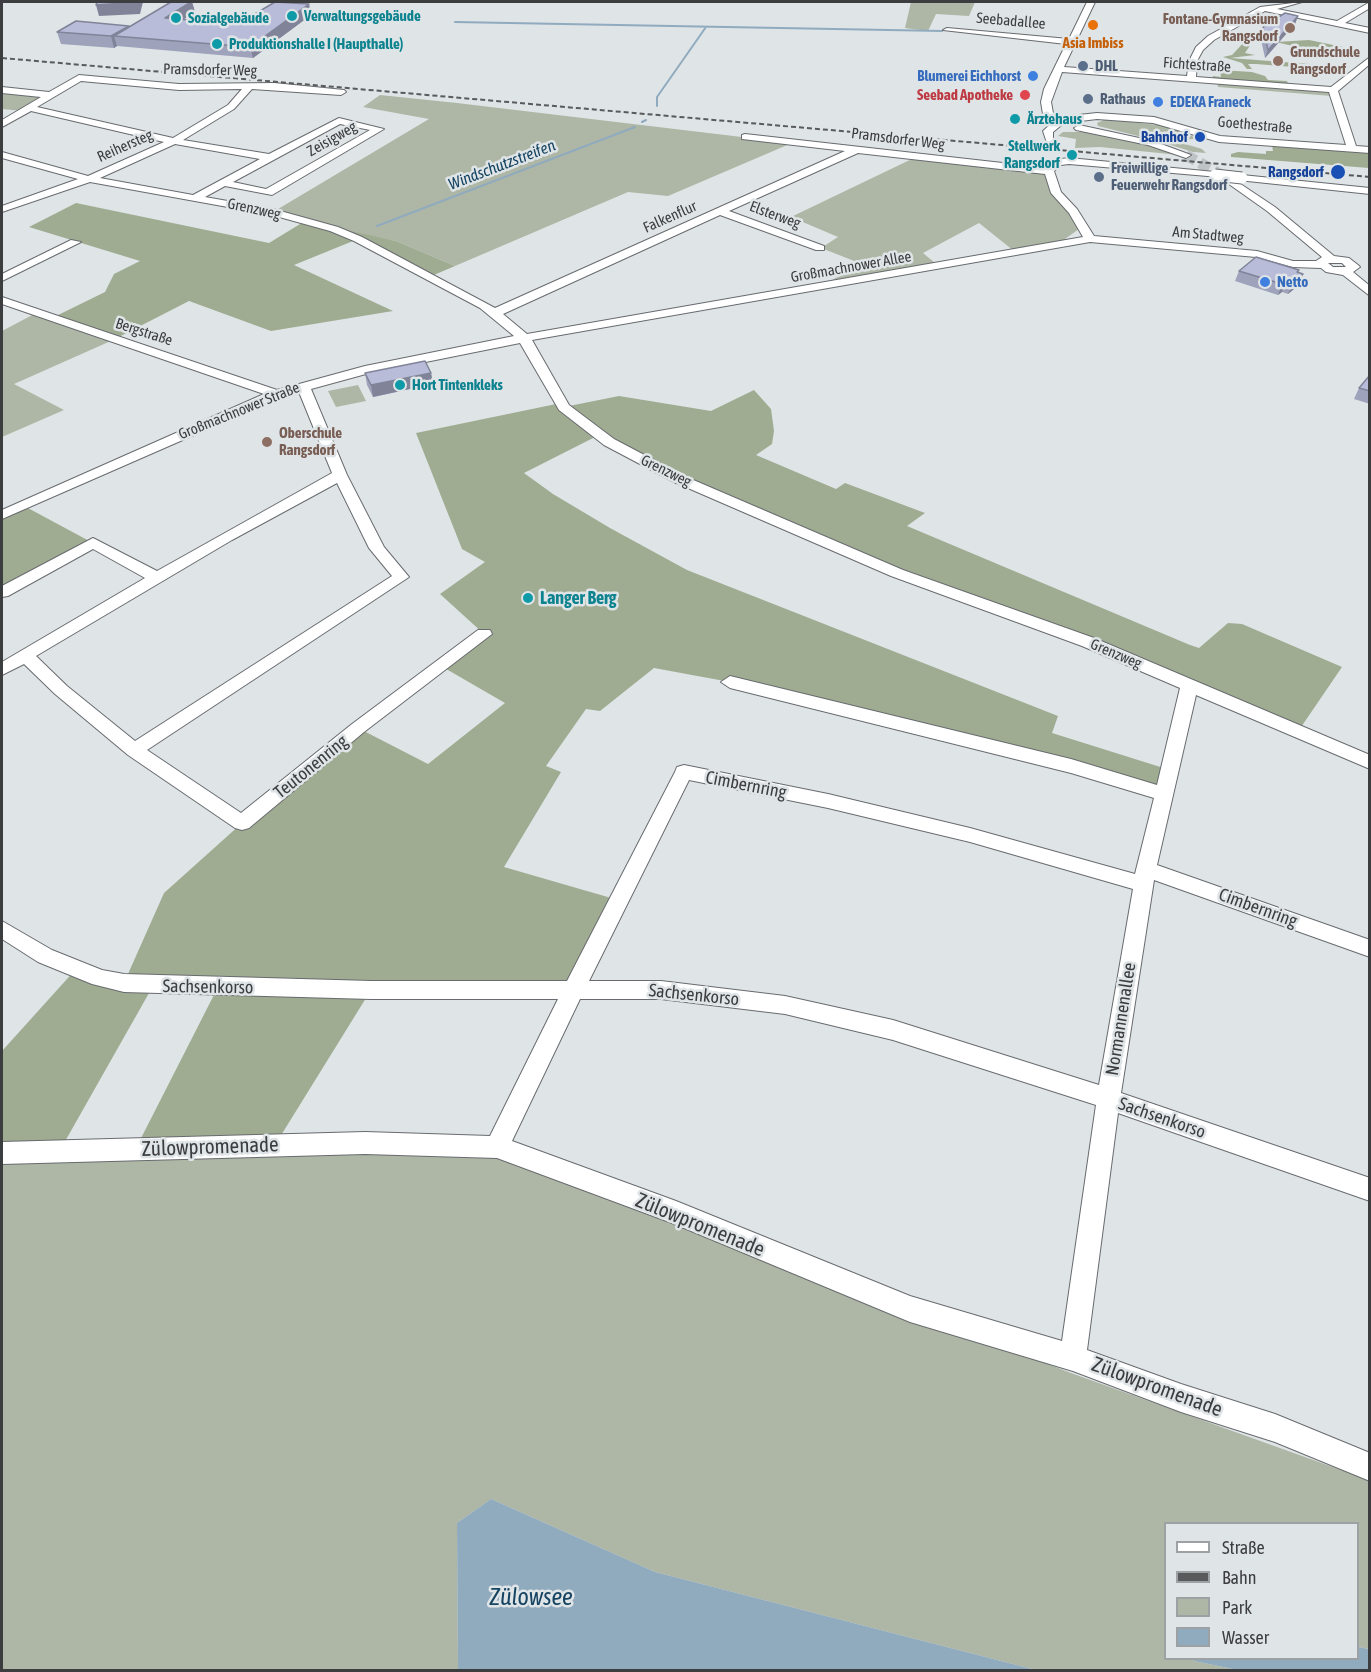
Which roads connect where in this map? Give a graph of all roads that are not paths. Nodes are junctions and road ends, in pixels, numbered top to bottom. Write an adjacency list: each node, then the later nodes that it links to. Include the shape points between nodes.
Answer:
1 (1091, 2): 9 (street)
2 (1254, 2): 5 (street)
3 (1298, 2): 5 (street)
4 (1370, 4): 6 (street)
5 (1267, 8): 6 (street); 12 (street, via 1211,38 1199,49)
6 (1338, 24): 8 (street)
7 (947, 30): 9 (street, Seebadallee)
8 (1370, 31)
9 (1071, 42): 11 (street)
10 (1367, 63): 15 (street)
11 (1059, 69): 12 (street, Fichtestraße); 21 (street, via 1049,89 1047,111)
12 (1191, 80): 15 (street, Fichtestraße)
13 (248, 88): 16 (street, Pramsdorfer Weg, via 274,86); 17 (street, Pramsdorfer Weg, via 179,87 79,78); 24 (street, Reihersteg, via 231,107)
14 (2, 90): 17 (street)
15 (1333, 90): 26 (street)
16 (341, 92)
17 (51, 95): 19 (street)
18 (2, 109): 19 (street)
19 (27, 110): 20 (street); 24 (street)
20 (2, 124)
21 (1072, 124): 23 (street, via 1052,132); 26 (street, Goethestraße, via 1104,116 1161,121 1219,139); 30 (street)
22 (745, 137): 25 (street, Pramsdorfer Weg)
23 (1049, 139)
24 (174, 141): 31 (street); 34 (street, Reihersteg)
25 (858, 149): 33 (street, Pramsdorfer Weg); 40 (street, Falkenflur)
26 (1352, 149): 28 (street, Goethestraße)
27 (1266, 150): 32 (street)
28 (1370, 150)
29 (2, 155): 34 (street, Grenzweg)
30 (1186, 155)
31 (272, 158): 36 (street, Zeisigweg); 36 (street, Zeisigweg, via 339,121 379,129 268,193)
32 (1370, 159)
33 (1049, 171): 35 (street, bridge, via 1058,162); 41 (street, via 1056,193)
34 (89, 179): 38 (street, Grenzweg); 39 (street, Reihersteg)
35 (1236, 179): 37 (street); 44 (street)
36 (224, 183): 38 (street, Zeisigweg)
37 (1370, 191)
38 (195, 198): 50 (street, Grenzweg, via 334,229)
39 (2, 210)
40 (719, 211): 43 (street, Elsterweg); 50 (street, Falkenflur)
41 (1090, 239): 44 (street, Am Stadtweg, via 1248,253 1293,264); 51 (street, Großmachnower Allee)
42 (75, 242): 47 (street)
43 (820, 248)
44 (1326, 262): 46 (street, via 1342,259)
45 (1366, 264): 46 (street)
46 (1350, 268): 48 (street)
47 (2, 278)
48 (1370, 293)
49 (2, 300): 53 (street, Bergstraße)
50 (495, 313): 51 (street, Grenzweg)
51 (524, 338): 52 (street, Großmachnower Straße); 62 (street, Grenzweg, via 564,407 609,442 679,479 897,573 1088,642)
52 (303, 385): 53 (street, Großmachnower Straße); 54 (street)
53 (276, 394): 55 (street, Großmachnower Straße)
54 (340, 475): 56 (street); 63 (street, via 377,548 401,577)
55 (2, 515)
56 (155, 577): 57 (street, via 93,543); 59 (street)
57 (2, 592)
58 (484, 634): 63 (street, Teutonenring, via 358,728 242,824)
59 (26, 656): 60 (street); 63 (street, Teutonenring)
60 (2, 669)
61 (730, 682): 65 (street, via 1071,766)
62 (1190, 685): 64 (street, Grenzweg); 65 (street, Normannenallee)
63 (135, 750)
64 (1370, 763)
65 (1165, 794): 66 (street, Normannenallee)
66 (1145, 877): 68 (street, Cimbernring); 69 (street, Cimbernring, via 828,801 684,772); 70 (street, Normannenallee)
67 (2, 929): 69 (street, Sachsenkorso, via 45,957 124,983 371,990)
68 (1370, 949)
69 (575, 990): 70 (street, Sachsenkorso, via 661,990 785,1005 893,1030); 71 (street, Cimbernring)
70 (1108, 1099): 73 (street, Sachsenkorso); 74 (street, Normannenallee)
71 (497, 1147): 72 (street, Zülowpromenade, via 365,1143); 74 (street, Zülowpromenade, via 910,1309)
72 (2, 1153)
73 (1370, 1190)
74 (1073, 1358): 75 (street, Zülowpromenade, via 1275,1428)
75 (1370, 1467)

